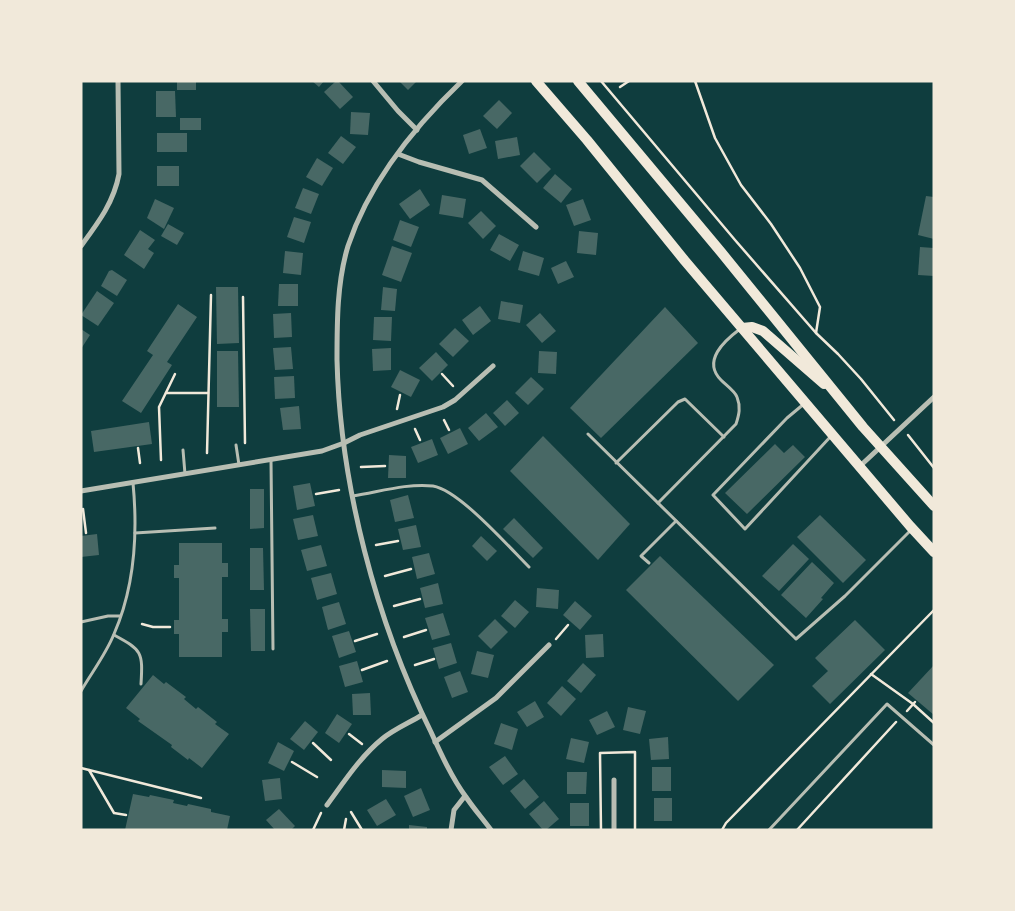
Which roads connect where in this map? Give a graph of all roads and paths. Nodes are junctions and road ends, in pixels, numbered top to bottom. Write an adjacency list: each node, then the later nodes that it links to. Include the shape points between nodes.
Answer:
1 (118, 81): 13 (street, via 119,174 116,188 100,220)
2 (373, 81): 10 (street)
3 (462, 81): 10 (street)
4 (536, 81): 16 (main road)
5 (578, 81): 25 (main road)
6 (600, 81): 17 (path)
7 (629, 81): 9 (path)
8 (695, 81): 17 (path, via 715,138 736,177 800,268 820,307)
9 (620, 87)
10 (417, 130): 11 (street)
11 (398, 154): 12 (street, via 482,180); 37 (street, via 377,184 361,216 348,246 340,281 338,385)
12 (536, 228)
13 (81, 246)
14 (211, 294): 23 (path)
15 (244, 296): 39 (path)
16 (742, 328): 25 (main road, via 763,331); 27 (main road); 35 (lane, via 726,340 713,360 718,377 737,395 740,411 736,424)
17 (816, 333): 30 (path)
18 (493, 366): 37 (street, via 443,407)
19 (175, 374): 22 (path)
20 (442, 374): 21 (path)
21 (453, 386)
22 (166, 393): 23 (path); 44 (path, via 160,407)
23 (208, 393): 43 (path)
24 (400, 395): 28 (path)
25 (839, 396): 41 (main road)
26 (934, 397): 30 (street)
27 (805, 403): 34 (main road); 34 (lane, via 713,496 745,528)
28 (397, 409)
29 (444, 420): 32 (path)
30 (902, 428): 41 (street); 52 (path)
31 (415, 429): 36 (path)
32 (449, 430)
33 (588, 434): 46 (lane)
34 (832, 435): 51 (main road)
35 (724, 437): 46 (lane, via 684,399); 59 (lane)
36 (420, 440)
37 (344, 443): 45 (street, via 322,451); 58 (street)
38 (236, 445): 48 (lane)
39 (245, 447)
40 (138, 448): 47 (path)
41 (881, 448): 51 (street); 60 (main road)
42 (183, 450): 53 (lane)
43 (207, 453)
44 (162, 460)
45 (271, 460): 48 (street); 89 (lane)
46 (616, 463): 59 (lane)
47 (140, 464)
48 (238, 466): 53 (street)
49 (385, 466): 50 (path)
50 (361, 467)
51 (859, 467): 64 (main road)
52 (934, 468)
53 (185, 475): 54 (street)
54 (133, 483): 56 (street); 66 (lane)
55 (339, 490): 57 (path)
56 (81, 491)
57 (316, 494)
58 (353, 496): 72 (lane, via 434,486 461,500); 98 (street, via 385,621)
59 (658, 503): 62 (lane)
60 (934, 506)
61 (83, 509): 65 (path)
62 (676, 521): 64 (lane, via 796,639 845,596); 71 (lane, via 641,556)
63 (215, 528): 66 (lane)
64 (912, 528): 68 (main road); 70 (main road)
65 (86, 532)
66 (135, 533): 78 (lane, via 134,564)
67 (398, 540): 69 (path)
68 (934, 541)
69 (376, 545)
70 (934, 552)
71 (648, 563)
72 (529, 566)
73 (411, 569): 74 (path)
74 (385, 576)
75 (420, 599): 76 (path)
76 (394, 606)
77 (934, 610): 94 (path)
78 (120, 616): 79 (lane); 85 (lane)
79 (81, 622)
80 (142, 624): 82 (path)
81 (568, 625): 88 (path)
82 (170, 627)
83 (426, 630): 86 (path)
84 (377, 634): 87 (path)
85 (114, 635): 95 (lane, via 140,652 143,663); 96 (lane)
86 (404, 637)
87 (355, 641)
88 (550, 645): 102 (street, via 496,698)
89 (273, 649)
90 (434, 659): 92 (path)
91 (387, 661): 93 (path)
92 (415, 665)
93 (362, 670)
94 (871, 674): 97 (path); 125 (path)
95 (141, 684)
96 (81, 691)
97 (914, 703): 99 (path); 100 (path)
98 (422, 715): 102 (street); 114 (street, via 381,740)
99 (902, 717): 105 (lane); 126 (lane, via 887,704); 127 (path)
100 (934, 724)
101 (349, 734): 104 (path)
102 (435, 742): 112 (street)
103 (313, 743): 106 (path)
104 (362, 744)
105 (934, 745)
106 (331, 760)
107 (292, 762): 110 (path)
108 (81, 768): 109 (path)
109 (89, 770): 113 (path); 117 (path, via 114,813)
110 (317, 777)
111 (614, 780): 124 (street)
112 (465, 796): 122 (street, via 454,810); 123 (street)
113 (201, 798)
114 (327, 804)
115 (323, 810): 119 (path)
116 (351, 812): 121 (path)
117 (126, 815)
118 (346, 819): 120 (path)
119 (313, 830)
120 (344, 830)
121 (362, 830)
122 (451, 830)
123 (491, 830)
124 (614, 830)
125 (722, 830)
126 (769, 830)
127 (797, 830)

